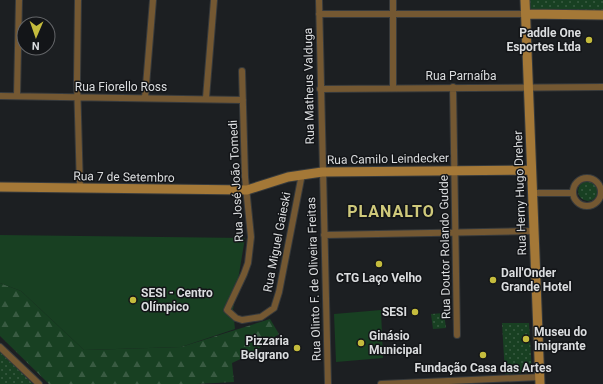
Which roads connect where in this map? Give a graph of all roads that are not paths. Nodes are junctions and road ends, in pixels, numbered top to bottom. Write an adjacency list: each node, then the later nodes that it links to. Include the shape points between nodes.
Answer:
1 (19, 0): 19 (street)
2 (78, 0): 20 (street)
3 (153, 0): 21 (street)
4 (214, 0): 22 (street)
5 (319, 0): 9 (street, Rua Matheus Valduga)
6 (393, 0): 8 (street)
7 (525, 0): 10 (street, Rua Herny Hugo Dreher)
8 (393, 13): 9 (street); 10 (street); 16 (street)
9 (319, 14): 17 (street, Rua Matheus Valduga)
10 (526, 14): 11 (street); 14 (street, Rua Herny Hugo Dreher)
11 (603, 15)
12 (242, 71): 23 (street, Rua José João Tomedi)
13 (453, 87): 14 (street, Rua Parnaíba); 16 (street, Rua Parnaíba); 24 (street, Rua Doutor Rolando Gudde)
14 (528, 87): 15 (street, Rua Parnaíba); 25 (street, Rua Herny Hugo Dreher)
15 (603, 87)
16 (393, 88): 17 (street, Rua Parnaíba)
17 (320, 89): 26 (street, Rua Matheus Valduga)
18 (0, 96): 19 (street, Rua Fiorello Ross)
19 (17, 96): 20 (street, Rua Fiorello Ross)
20 (78, 98): 21 (street, Rua Fiorello Ross); 29 (street)
21 (145, 98): 22 (street, Rua Fiorello Ross)
22 (206, 98): 23 (street, Rua Fiorello Ross)
23 (243, 100): 30 (street, Rua José João Tomedi)
24 (455, 170): 25 (street, Rua Camilo Leindecker); 26 (street, Rua Camilo Leindecker); 34 (street, Rua Doutor Rolando Gudde)
25 (531, 170): 32 (street, Rua Herny Hugo Dreher)
26 (322, 172): 27 (street, Rua Camilo Leindecker); 35 (street, Rua Olinto F. de Oliveira Freitas)
27 (302, 174): 30 (street, Rua Camilo Leindecker); 36 (street, Rua Miguel Gaieski, via 274,308 261,317 242,320)
28 (0, 187): 29 (street, Rua 7 de Setembro)
29 (80, 189): 30 (street, Rua 7 de Setembro)
30 (247, 190): 36 (street, Rua José João Tomedi, via 250,251 244,274)
31 (573, 193): 31 (street, via 580,204 589,206 600,199 601,190 594,180 586,178 578,182); 32 (street)
32 (533, 194): 33 (street, Rua Herny Hugo Dreher)
33 (534, 231): 34 (street); 39 (street, Rua Herny Hugo Dreher)
34 (456, 232): 35 (street); 37 (street, Rua Doutor Rolando Gudde)
35 (324, 235): 42 (street, Rua Olinto F. de Oliveira Freitas)
36 (227, 310)
37 (456, 335)
38 (0, 347): 41 (street)
39 (540, 380): 40 (street)
40 (471, 382): 44 (street)
41 (39, 384)
42 (328, 384)
43 (381, 384): 44 (street)
44 (385, 384)

